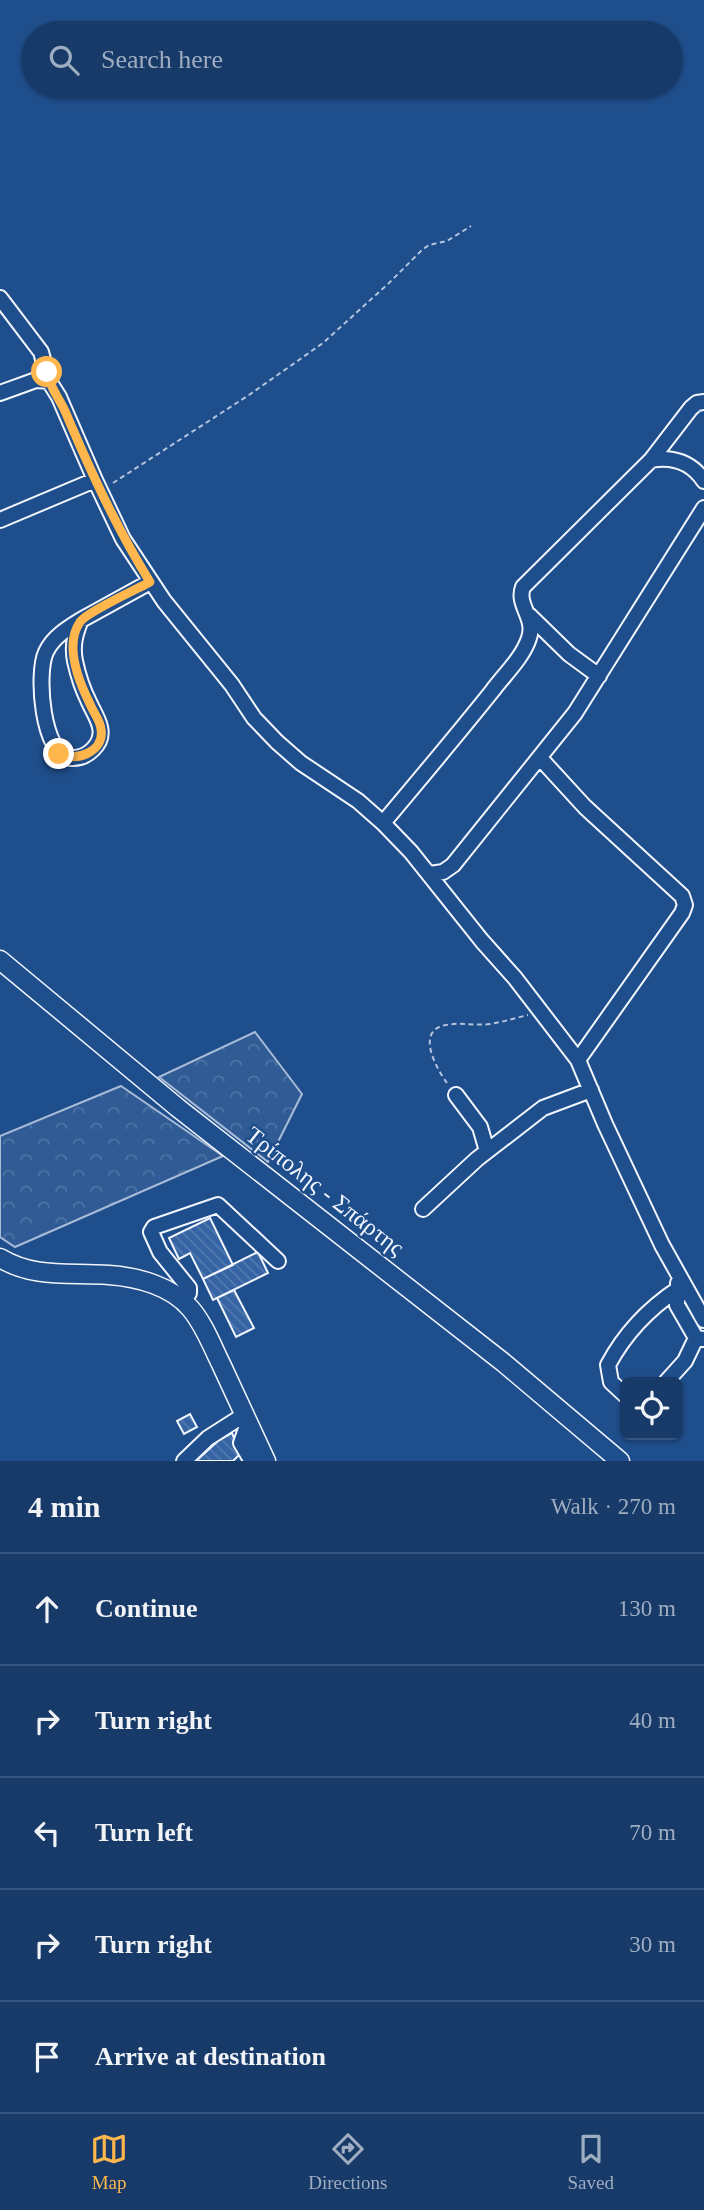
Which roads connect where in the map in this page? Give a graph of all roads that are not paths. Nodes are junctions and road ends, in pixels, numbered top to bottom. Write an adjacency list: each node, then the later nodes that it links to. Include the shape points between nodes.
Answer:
1 (0, 298): 2 (street, via 41,352)
2 (49, 381): 3 (street, via 36,380); 7 (street)
3 (0, 393)
4 (704, 402): 5 (street, via 691,408)
5 (651, 460): 6 (street, via 681,462); 11 (street, via 523,587 521,597)
6 (704, 481)
7 (98, 486): 9 (street); 10 (street)
8 (704, 508): 13 (street)
9 (0, 520)
10 (150, 582): 12 (street); 15 (street, via 277,742)
11 (529, 615): 13 (street); 15 (street, via 530,636 517,660)
12 (81, 620): 12 (street, via 74,636 75,660 101,730 92,751 70,758 53,746 41,673 50,644)
13 (599, 676): 14 (street)
14 (540, 758): 16 (street, via 453,865); 18 (street, via 585,807 682,896 685,905)
15 (383, 823): 16 (street)
16 (430, 874): 18 (street)
17 (0, 960): 34 (main road, Τρίπολης - Σπάρτης)
18 (578, 1060): 19 (street)
19 (591, 1090): 21 (street, via 542,1108); 25 (street)
20 (456, 1095): 21 (street, via 480,1128)
21 (487, 1151): 22 (street)
22 (423, 1209)
23 (0, 1258): 26 (main road, via 54,1275 127,1276 162,1288)
24 (278, 1261): 26 (street, via 218,1205 155,1227 151,1232 160,1252 189,1288)
25 (678, 1282): 27 (street); 28 (street, via 677,1305); 30 (street, via 634,1326 608,1365 611,1382)
26 (183, 1302): 31 (main road, via 205,1330)
27 (704, 1320)
28 (700, 1339): 29 (street)
29 (671, 1377)
30 (620, 1390)
31 (246, 1419): 32 (main road); 33 (street, via 208,1438)
32 (257, 1459)
33 (184, 1461)
34 (620, 1461)

